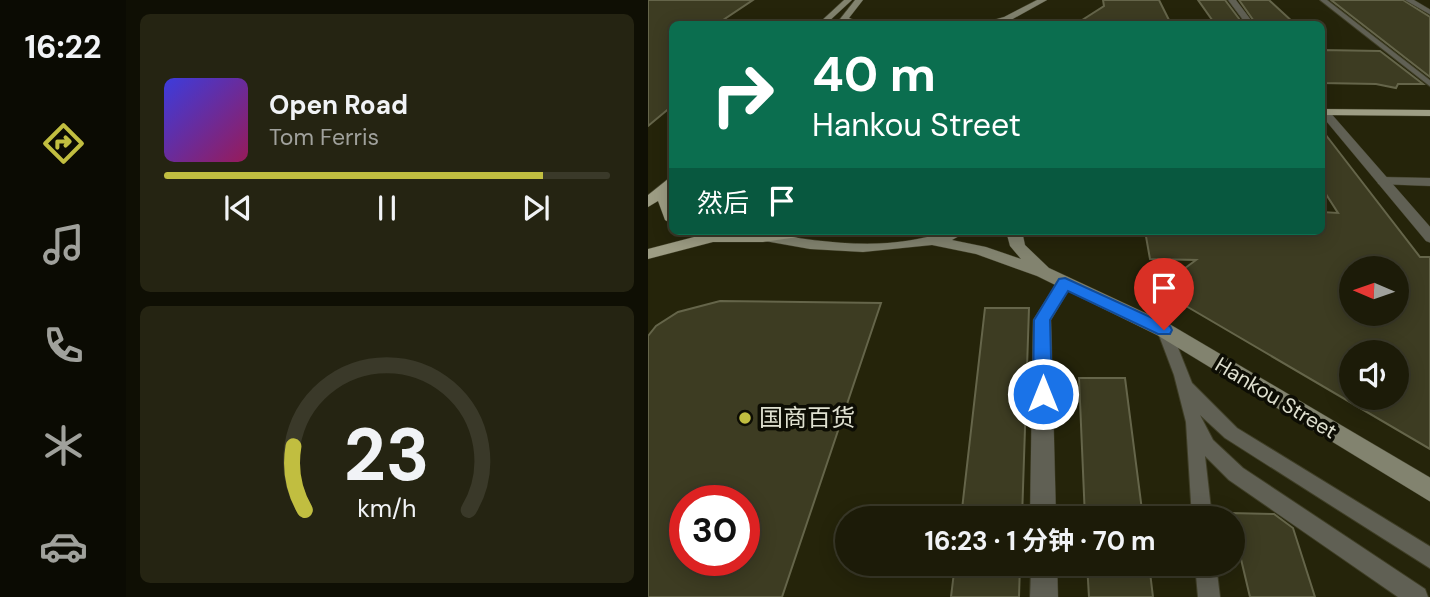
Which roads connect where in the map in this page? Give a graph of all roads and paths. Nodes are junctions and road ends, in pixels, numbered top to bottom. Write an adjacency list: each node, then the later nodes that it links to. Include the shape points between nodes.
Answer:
1 (848, 0): 9 (main road)
2 (859, 0): 10 (main road, via 844,19)
3 (1232, 0): 12 (street)
4 (1323, 0): 13 (lane)
5 (1409, 0): 7 (street)
6 (1047, 2): 8 (main road); 11 (main road)
7 (1430, 13)
8 (1028, 18)
9 (825, 21)
10 (851, 21)
11 (997, 21)
12 (1248, 21)
13 (1430, 85)
14 (1430, 102): 15 (main road)
15 (1325, 108)
16 (1325, 108): 18 (main road)
17 (1325, 112): 19 (street)
18 (1430, 113)
19 (1383, 181): 20 (street); 30 (street)
20 (1430, 182)
21 (667, 187): 22 (main road); 23 (main road)
22 (648, 203)
23 (669, 216)
24 (710, 235): 28 (main road)
25 (778, 235): 29 (main road)
26 (949, 235): 31 (main road)
27 (1015, 235): 33 (main road, via 1018,246)
28 (715, 236): 29 (main road); 32 (main road)
29 (764, 237): 31 (main road, via 858,246)
30 (1430, 238)
31 (932, 241): 33 (main road, via 980,250)
32 (648, 254)
33 (1044, 272): 34 (main road, Hankou Street)
34 (1065, 283): 35 (main road, Hankou Street); 39 (street, via 1042,320)
35 (1164, 330): 36 (lane); 38 (main road, Hankou Street)
36 (1182, 375): 37 (lane); 41 (lane, via 1196,400 1231,433)
37 (1193, 419): 40 (lane); 46 (lane, via 1207,446 1236,474)
38 (1430, 491)
39 (1044, 506)
40 (1201, 506)
41 (1430, 559)
42 (1044, 576): 44 (street)
43 (1207, 576): 45 (lane)
44 (1044, 597)
45 (1209, 597)
46 (1417, 597)

